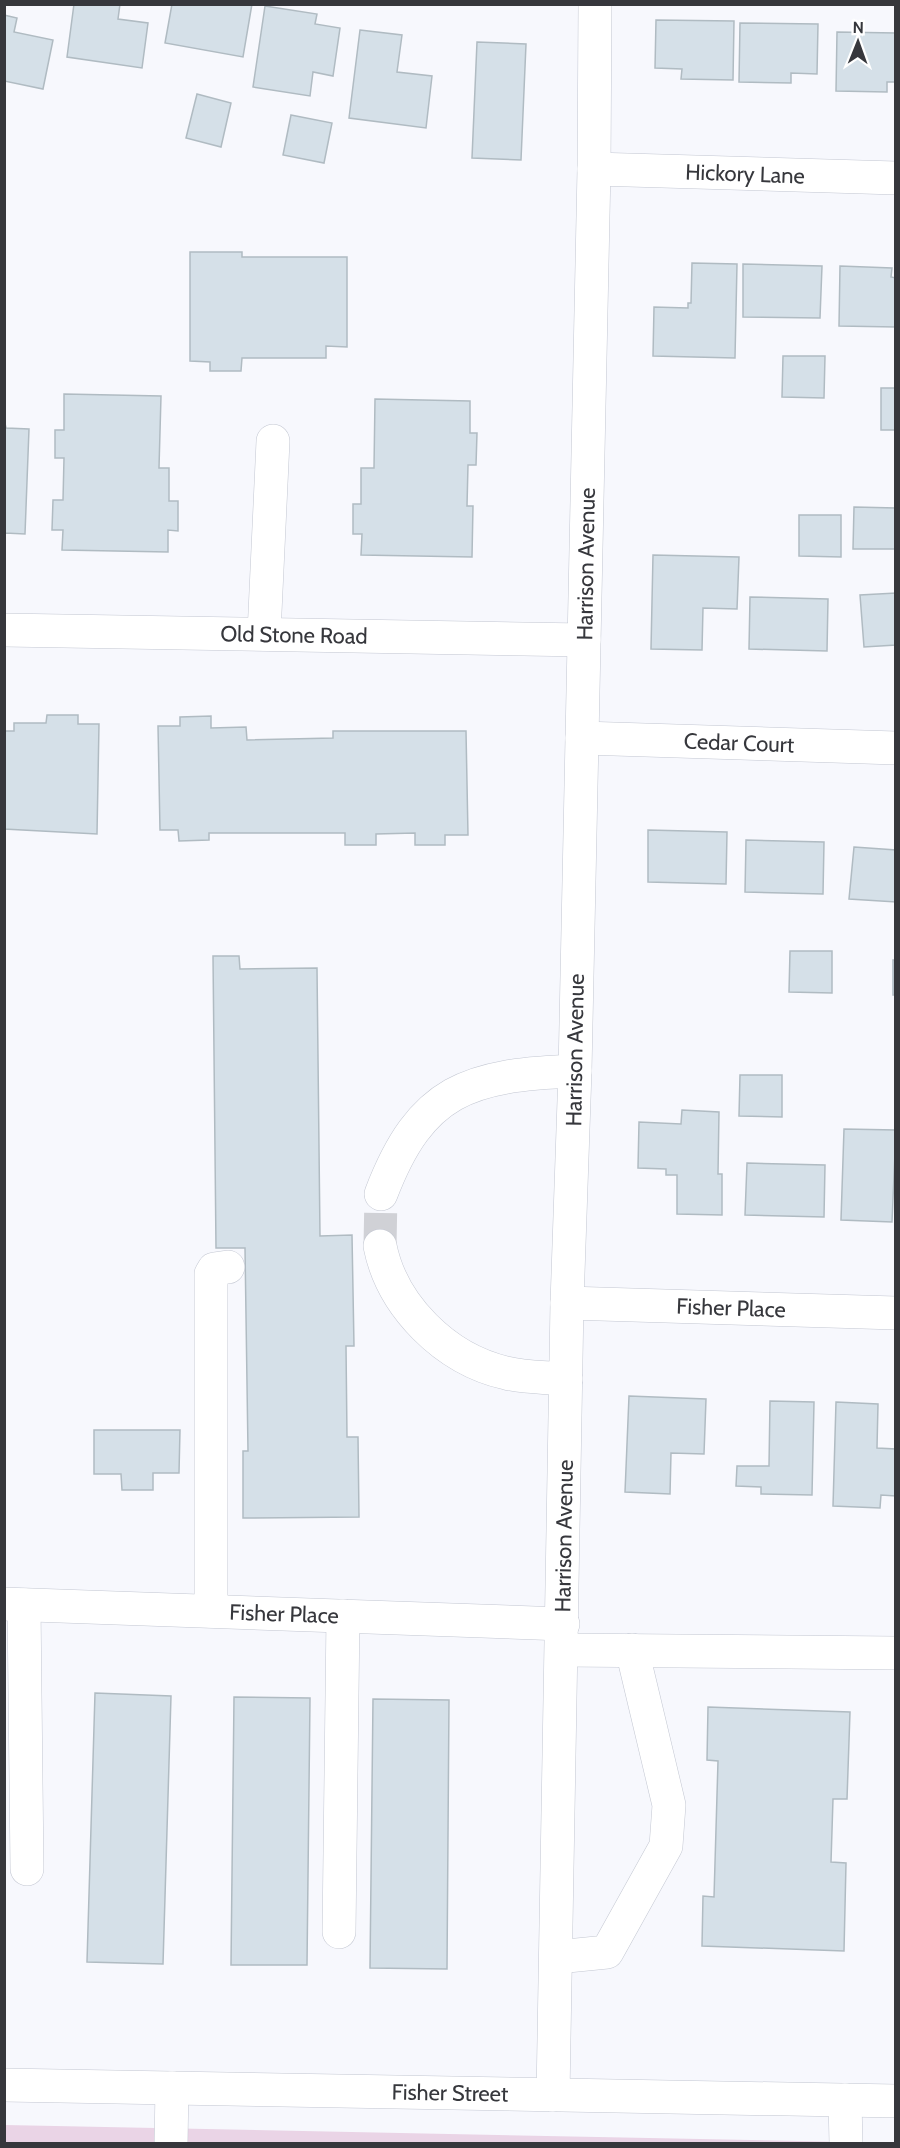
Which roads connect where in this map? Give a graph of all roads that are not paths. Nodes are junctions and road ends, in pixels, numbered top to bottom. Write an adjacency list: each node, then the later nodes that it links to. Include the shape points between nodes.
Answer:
1 (595, 4): 2 (street, Harrison Avenue)
2 (594, 169): 3 (street, Hickory Lane); 7 (street, Harrison Avenue)
3 (896, 178)
4 (273, 441): 6 (street)
5 (4, 630): 6 (street, Old Stone Road)
6 (264, 634): 7 (street, Old Stone Road)
7 (584, 640): 8 (street, Harrison Avenue)
8 (582, 738): 9 (street, Cedar Court); 10 (street, Harrison Avenue)
9 (896, 748)
10 (575, 1071): 11 (street, via 517,1073 459,1092 430,1111 407,1137); 14 (street, Harrison Avenue)
11 (381, 1194)
12 (380, 1246): 16 (street, via 385,1270 402,1300 433,1334 461,1355 506,1373)
13 (228, 1267): 18 (street, via 214,1269 211,1274)
14 (567, 1304): 15 (street, Fisher Place); 16 (street, Harrison Avenue)
15 (896, 1313)
16 (566, 1379): 20 (street, Harrison Avenue)
17 (14, 1605): 18 (street, Fisher Place); 23 (street)
18 (212, 1611): 19 (street, Fisher Place)
19 (343, 1616): 20 (street, Fisher Place); 24 (street)
20 (563, 1637): 21 (street, Fisher Place); 25 (street, Harrison Avenue)
21 (632, 1650): 22 (street, Fisher Place); 25 (street, via 669,1805 666,1846 607,1952)
22 (896, 1653)
23 (27, 1869)
24 (339, 1932)
25 (557, 1957): 28 (street, Harrison Avenue)
26 (4, 2085): 27 (street, Fisher Street)
27 (172, 2088): 28 (street, Fisher Street); 31 (street)
28 (553, 2095): 29 (street, Fisher Street)
29 (845, 2100): 30 (street, Fisher Street); 32 (street)
30 (896, 2101)
31 (171, 2144)
32 (846, 2144)

